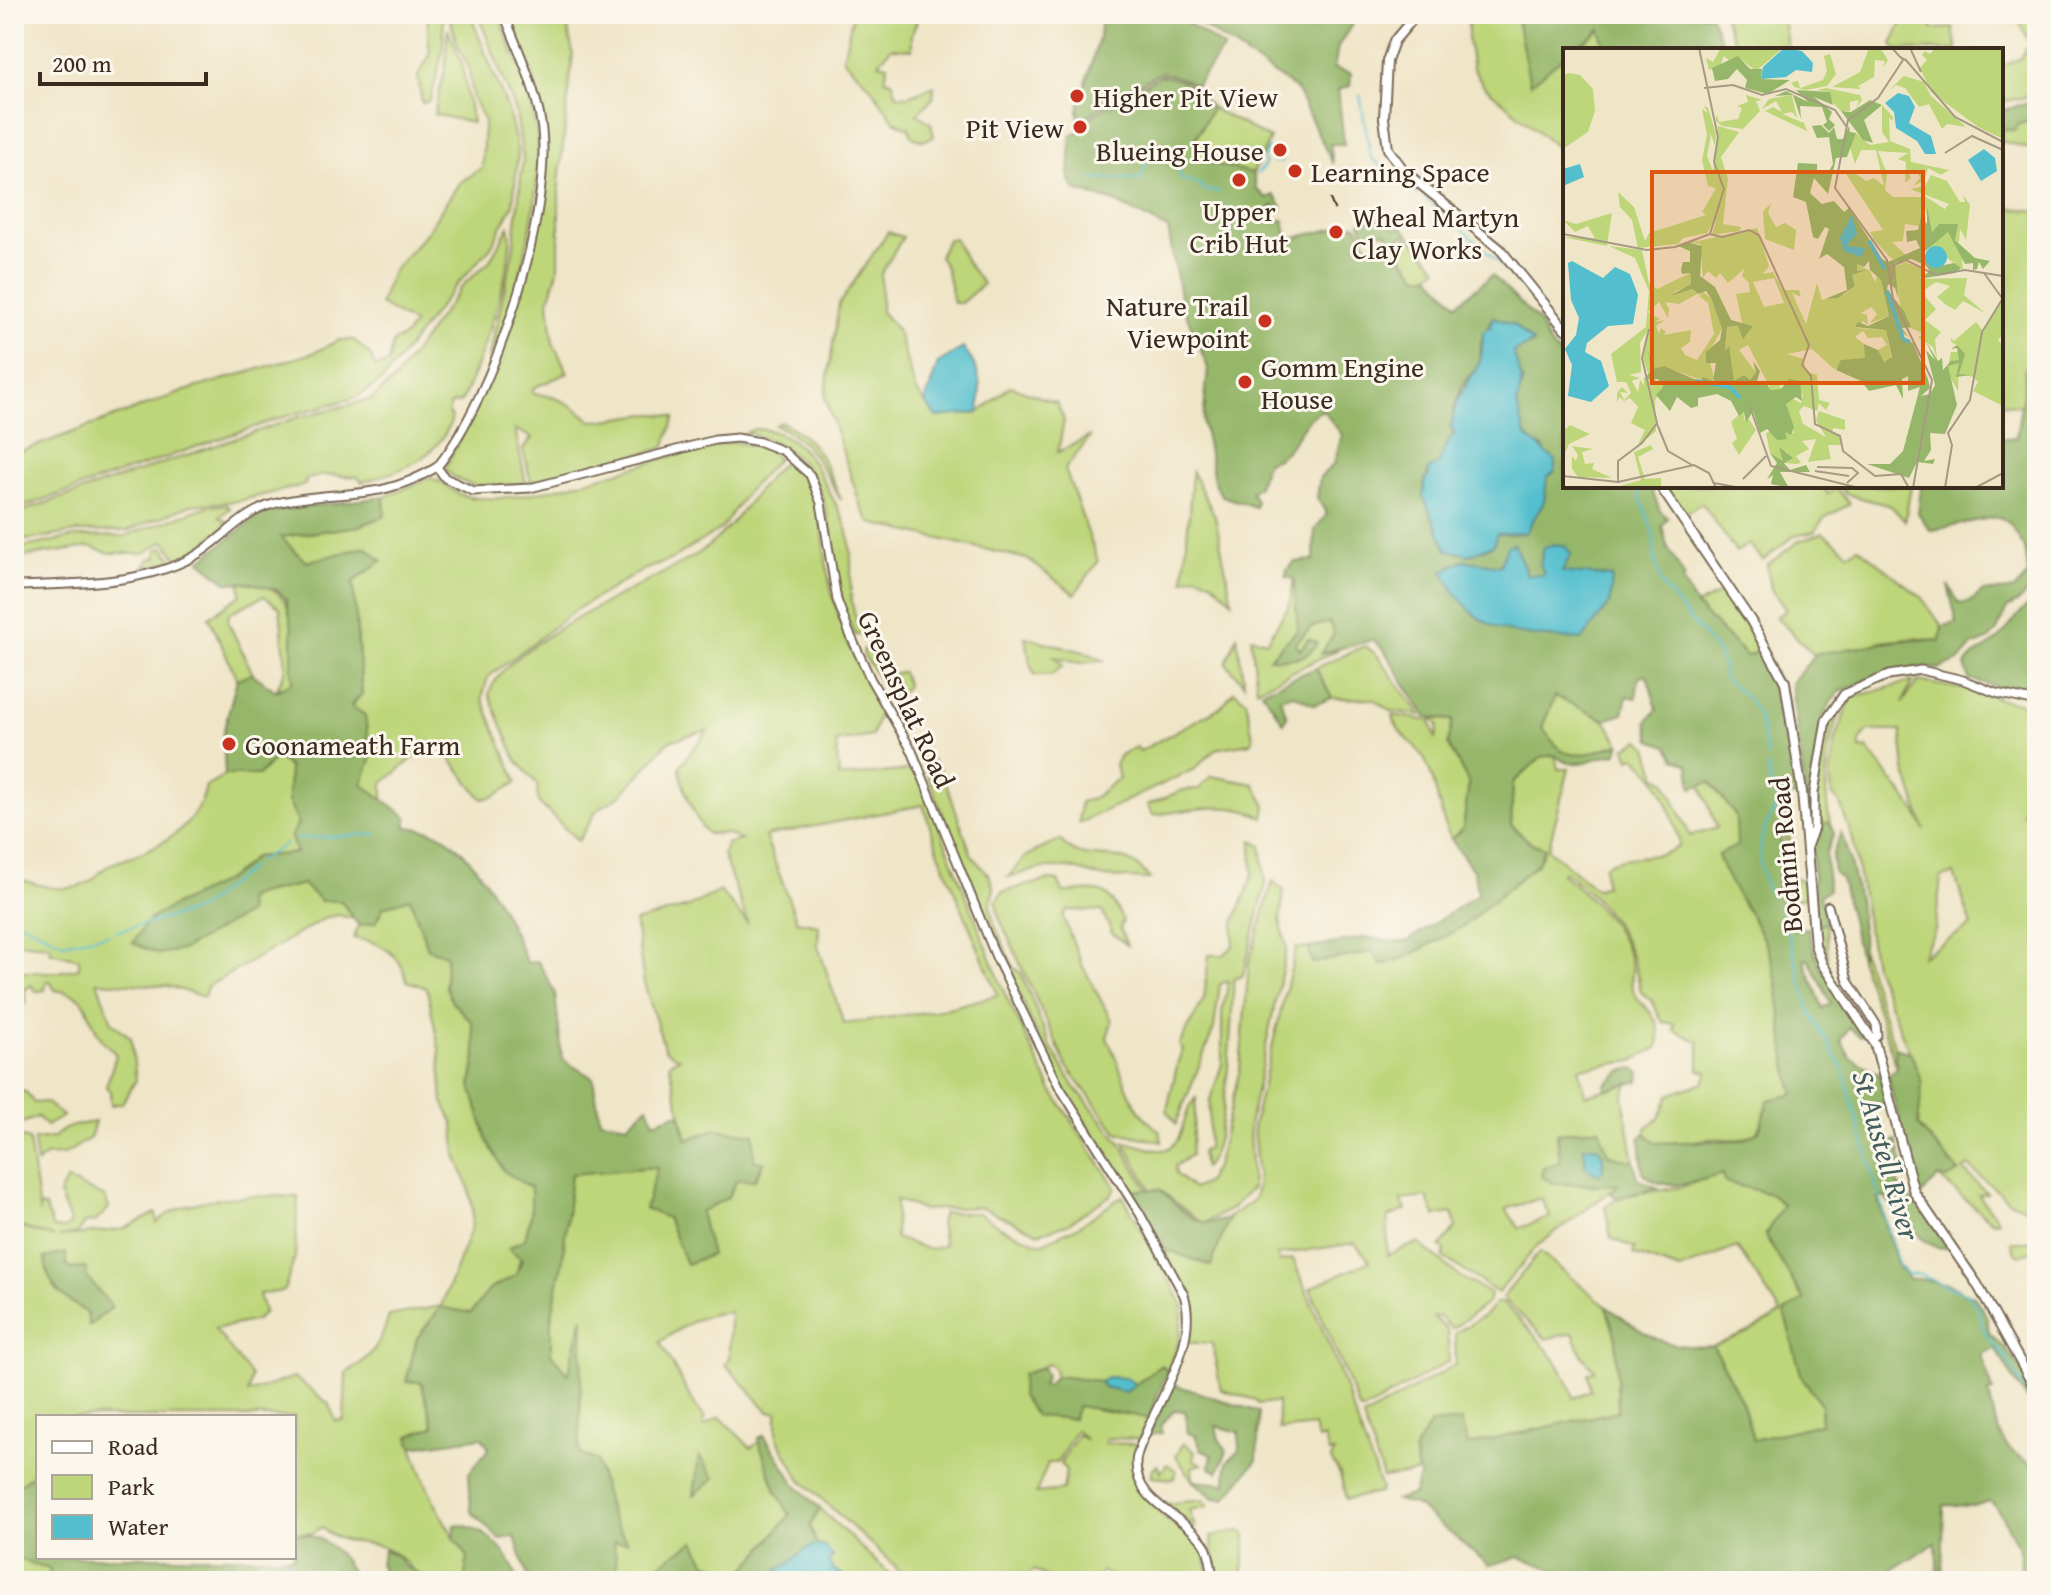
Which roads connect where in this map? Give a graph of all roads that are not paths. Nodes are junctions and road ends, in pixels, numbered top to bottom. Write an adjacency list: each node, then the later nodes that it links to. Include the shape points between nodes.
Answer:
1 (504, 14): 4 (street, via 530,78 542,126 538,195 511,320 468,419)
2 (1417, 14): 3 (main road, via 1398,35 1387,61 1383,106 1388,149 1405,172 1500,249)
3 (1563, 327)
4 (437, 467): 6 (street, via 381,492 257,510 175,566 134,576); 12 (street, Greensplat Road, via 445,478 473,491 530,488 737,438 783,451 810,475 849,632 912,751 996,957 1059,1086 1184,1295 1187,1327 1179,1356 1136,1462 1150,1496 1207,1548)
5 (1661, 488): 8 (main road, Bodmin Road, via 1779,665 1790,703)
6 (14, 586)
7 (2037, 702): 8 (street, via 1921,670 1852,689 1835,702 1826,720)
8 (1808, 844): 10 (main road, Bodmin Road, via 1815,945 1822,964)
9 (1828, 906): 10 (street, via 1848,981 1876,1024)
10 (1873, 1038): 11 (main road, Bodmin Road, via 1914,1192 1977,1284)
11 (2037, 1392)
12 (1214, 1581)

